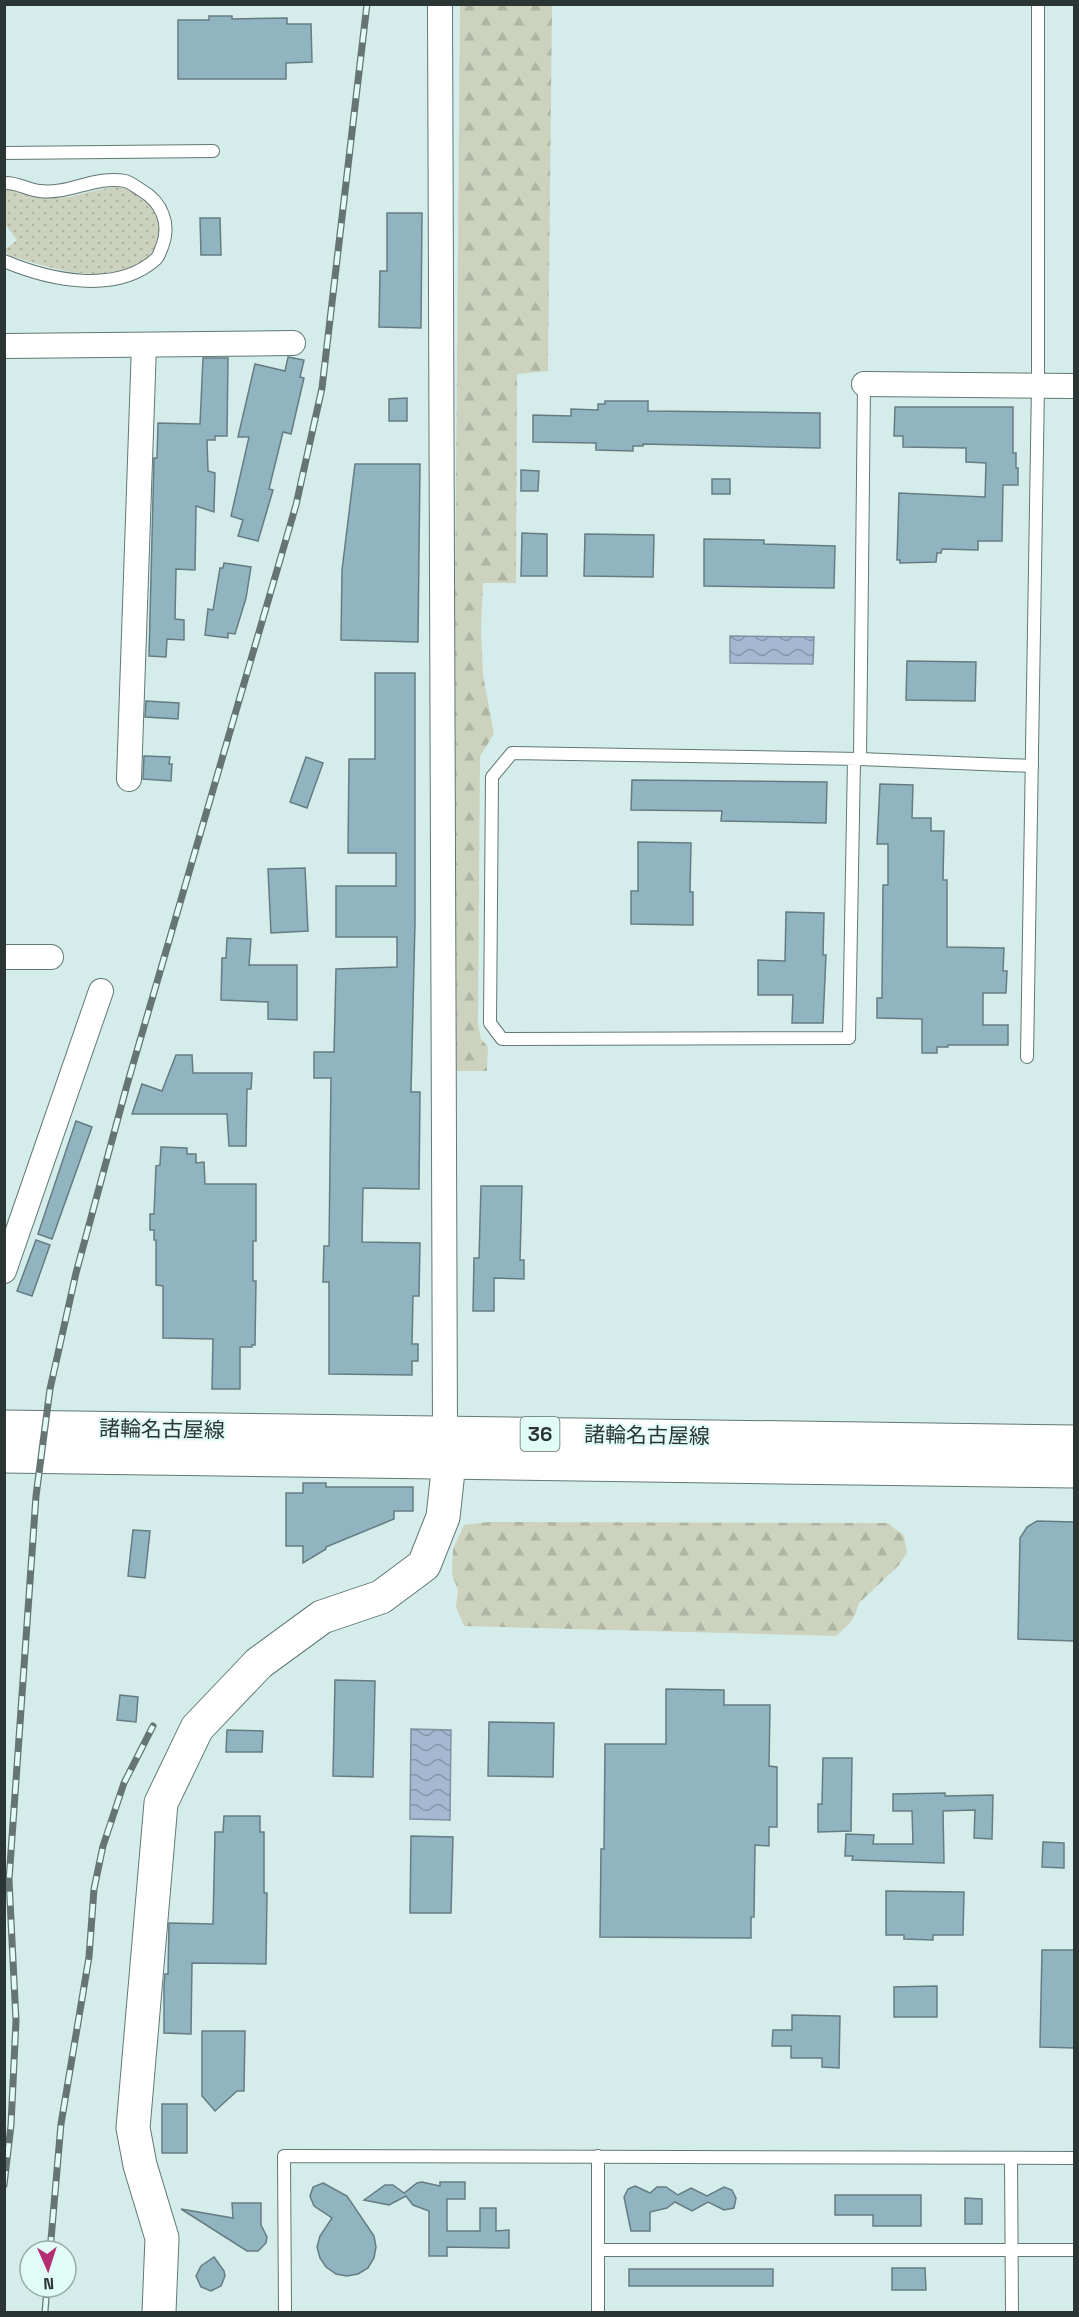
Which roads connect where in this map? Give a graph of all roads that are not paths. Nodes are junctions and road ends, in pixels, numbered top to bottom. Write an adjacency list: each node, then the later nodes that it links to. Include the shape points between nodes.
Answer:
1 (440, 4): 23 (street)
2 (1038, 4): 11 (lane)
3 (213, 151): 4 (lane)
4 (4, 153)
5 (4, 183): 6 (lane, via 40,191 63,190 90,182 126,181 154,198 164,215 166,237 158,258 130,275 100,282 75,281)
6 (5, 262)
7 (292, 343): 8 (street)
8 (144, 345): 9 (street); 15 (street)
9 (4, 346)
10 (864, 384): 11 (street); 13 (lane)
11 (1038, 386): 12 (street); 14 (lane)
12 (1074, 386)
13 (857, 759): 13 (lane, via 512,753 492,777 490,1023 502,1039 849,1038); 14 (lane)
14 (1032, 766): 19 (lane)
15 (129, 778)
16 (4, 957): 17 (street)
17 (51, 957)
18 (101, 991): 20 (street)
19 (1027, 1057)
20 (4, 1272)
21 (4, 1426): 23 (main road, 諸輪名古屋線 / 36)
22 (1074, 1442): 23 (main road, 諸輪名古屋線 / 36)
23 (447, 1447): 24 (main road, 諸輪名古屋線 / 36); 25 (main road, 諸輪名古屋線 / 36); 32 (main road, via 443,1517 424,1565 381,1597 322,1617 259,1663 197,1728 161,1803 133,2128 162,2238)
24 (4, 1456)
25 (1074, 1472)
26 (598, 2156): 27 (lane); 29 (lane); 33 (lane, via 284,2156)
27 (1011, 2158): 28 (lane); 30 (lane)
28 (1074, 2158)
29 (598, 2250): 30 (lane); 34 (lane)
30 (1012, 2250): 31 (lane); 35 (lane)
31 (1074, 2250)
32 (159, 2313)
33 (285, 2313)
34 (597, 2313)
35 (1012, 2313)

